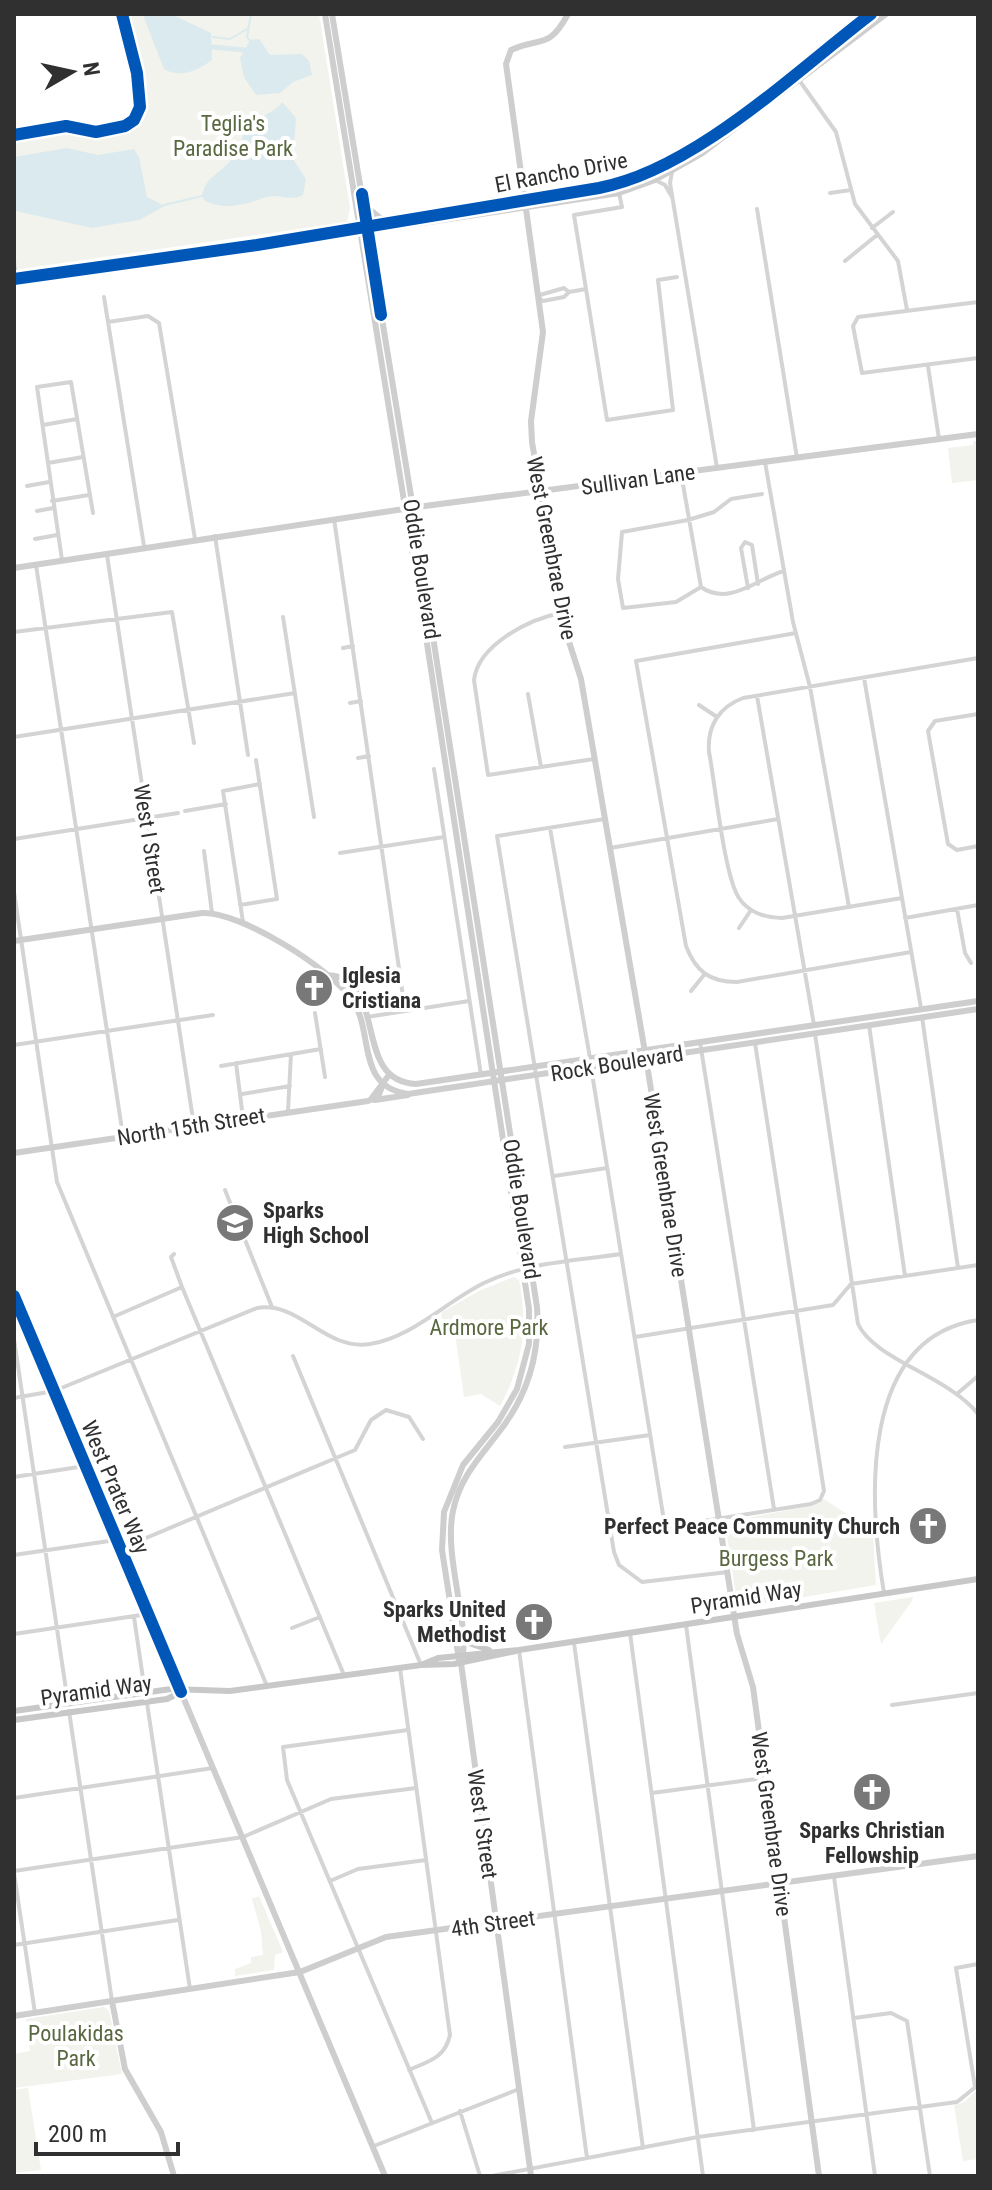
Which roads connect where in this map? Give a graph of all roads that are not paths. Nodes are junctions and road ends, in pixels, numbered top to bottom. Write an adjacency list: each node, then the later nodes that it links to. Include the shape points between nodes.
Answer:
1 (122, 14): 8 (street, via 138,77 140,107 134,120 96,132 66,126)
2 (325, 14): 17 (main road, Oddie Boulevard)
3 (332, 14): 18 (main road, Oddie Boulevard)
4 (568, 14): 19 (main road, West Greenbrae Drive, via 548,40 508,54)
5 (871, 14): 9 (main road, El Rancho Drive)
6 (886, 14): 7 (main road, El Rancho Drive)
7 (799, 80): 10 (main road, El Rancho Drive); 13 (street, via 836,132)
8 (14, 135)
9 (659, 171): 12 (main road); 19 (main road, El Rancho Drive)
10 (672, 172): 11 (main road, El Rancho Drive); 16 (street)
11 (655, 180): 12 (main road, El Rancho Drive); 16 (street)
12 (642, 185): 14 (main road, El Rancho Drive)
13 (851, 190): 15 (street); 23 (street)
14 (619, 193): 19 (main road, El Rancho Drive); 34 (street, via 622,207 574,215)
15 (830, 193)
16 (674, 199): 51 (street)
17 (354, 200): 24 (main road, via 352,220); 25 (main road, Oddie Boulevard)
18 (363, 204): 22 (main road); 25 (main road, Oddie Boulevard)
19 (525, 204): 22 (main road, El Rancho Drive); 26 (main road, El Rancho Drive); 37 (main road, West Greenbrae Drive)
20 (757, 209): 48 (street)
21 (893, 212): 23 (street)
22 (387, 221): 25 (main road, El Rancho Drive)
23 (872, 228): 27 (street)
24 (338, 230): 25 (main road, El Rancho Drive); 28 (main road, El Rancho Drive)
25 (363, 230): 26 (main road, El Rancho Drive); 28 (main road, El Rancho Drive); 29 (main road, Oddie Boulevard); 61 (main road, Oddie Boulevard)
26 (384, 231): 29 (main road)
27 (877, 235): 31 (street); 39 (street, via 900,266)
28 (287, 242): 33 (main road, El Rancho Drive)
29 (371, 253): 60 (main road, Oddie Boulevard)
30 (14, 261): 33 (street)
31 (845, 261)
32 (677, 277): 34 (street, via 658,280 673,410 607,420)
33 (15, 279)
34 (586, 289): 35 (street)
35 (569, 292): 37 (street, via 543,301); 37 (street, via 564,288)
36 (104, 297): 40 (street)
37 (538, 297): 55 (main road, West Greenbrae Drive, via 543,343 531,431)
38 (978, 302): 39 (street)
39 (907, 310): 42 (street, via 858,317 853,326 862,373)
40 (108, 322): 69 (street, via 148,316 159,323); 70 (street)
41 (978, 358): 42 (street)
42 (928, 365): 46 (street)
43 (77, 419): 44 (street); 44 (street, via 71,382 37,387); 47 (street)
44 (43, 425): 50 (street)
45 (978, 434): 46 (main road, Sullivan Lane)
46 (939, 439): 48 (main road, Sullivan Lane)
47 (83, 457): 50 (street); 56 (street)
48 (797, 458): 49 (main road, Sullivan Lane)
49 (765, 462): 51 (main road, Sullivan Lane); 75 (street)
50 (48, 463): 53 (street)
51 (717, 468): 52 (main road, Sullivan Lane)
52 (681, 473): 55 (main road, Sullivan Lane); 65 (street)
53 (49, 482): 54 (street); 58 (street)
54 (27, 486)
55 (540, 493): 60 (main road, Sullivan Lane); 79 (main road, West Greenbrae Drive)
56 (89, 494): 58 (street); 63 (street)
57 (762, 494): 65 (street, via 731,499 714,512)
58 (52, 501): 59 (street)
59 (53, 508): 62 (street); 66 (street)
60 (413, 508): 61 (main road, Sullivan Lane); 177 (main road, Oddie Boulevard)
61 (405, 509): 64 (main road, Sullivan Lane); 177 (main road, Oddie Boulevard)
62 (37, 511)
63 (93, 513)
64 (334, 519): 67 (main road, Sullivan Lane); 85 (street)
65 (688, 520): 77 (street); 77 (street, via 622,532 618,596 627,609 676,602)
66 (57, 535): 68 (street); 72 (street)
67 (215, 536): 69 (main road, Sullivan Lane); 94 (street)
68 (35, 539)
69 (195, 539): 70 (main road, Sullivan Lane)
70 (144, 546): 71 (main road, Sullivan Lane)
71 (106, 553): 72 (main road, Sullivan Lane); 81 (street, West I Street)
72 (62, 560): 73 (main road, Sullivan Lane)
73 (36, 565): 74 (main road, Sullivan Lane); 82 (street)
74 (14, 568)
75 (784, 571): 76 (street); 84 (street)
76 (758, 584): 78 (street); 78 (street, via 752,545 745,542 741,548)
77 (701, 587): 78 (street, via 717,593)
78 (748, 588)
79 (561, 613): 107 (main road, West Greenbrae Drive, via 581,679); 109 (street, via 529,624 485,653 475,669 488,775)
80 (283, 617): 90 (street)
81 (116, 618): 82 (street); 97 (street, via 172,612); 100 (street, West I Street)
82 (45, 628): 83 (street); 101 (street)
83 (14, 632)
84 (796, 633): 89 (street); 123 (street, via 636,661)
85 (353, 646): 86 (street); 93 (street)
86 (343, 648)
87 (978, 658): 88 (street)
88 (864, 677): 89 (street); 131 (street)
89 (810, 687): 92 (street); 134 (street)
90 (295, 693): 94 (street); 115 (street)
91 (528, 694): 109 (street)
92 (757, 696): 99 (street, via 736,701); 118 (street)
93 (361, 701): 95 (street); 105 (street)
94 (240, 702): 97 (street); 104 (street)
95 (350, 703)
96 (699, 705): 99 (street)
97 (189, 710): 100 (street); 103 (street)
98 (978, 714): 125 (street, via 935,721 928,731 948,844 957,850)
99 (717, 717): 120 (street, via 709,745)
100 (131, 718): 101 (street); 116 (street, West I Street)
101 (61, 729): 102 (street); 121 (street)
102 (14, 737)
103 (194, 743)
104 (248, 755)
105 (369, 756): 106 (street); 126 (street)
106 (358, 758)
107 (594, 759): 109 (street); 117 (main road, West Greenbrae Drive)
108 (256, 760): 111 (street)
109 (541, 767)
110 (434, 769): 122 (street)
111 (260, 784): 112 (street, via 223,791); 132 (street, via 277,899)
112 (226, 804): 113 (street); 132 (street)
113 (185, 811)
114 (178, 813): 116 (street)
115 (314, 817)
116 (147, 818): 121 (street); 140 (street, West I Street)
117 (605, 819): 119 (street); 127 (main road, West Greenbrae Drive)
118 (778, 819): 120 (street); 138 (street)
119 (550, 828): 170 (street); 173 (street, via 497,836)
120 (723, 828): 123 (street); 136 (street, via 735,890)
121 (76, 829): 124 (street); 143 (street)
122 (445, 837): 126 (street); 150 (street)
123 (667, 838): 127 (street); 148 (street, via 686,946)
124 (14, 839)
125 (978, 846)
126 (380, 847): 129 (street); 153 (street)
127 (610, 848): 169 (main road, West Greenbrae Drive)
128 (204, 851): 137 (street)
129 (340, 853)
130 (14, 892): 144 (street)
131 (902, 898): 134 (street); 139 (street)
132 (240, 905): 141 (street)
133 (978, 905): 135 (street)
134 (849, 907): 138 (street)
135 (957, 909): 139 (street); 146 (street)
136 (751, 910): 138 (street, via 774,918); 142 (street)
137 (212, 913): 140 (main road); 141 (main road)
138 (795, 916): 147 (street)
139 (905, 918): 145 (street)
140 (162, 919): 143 (main road); 158 (street, West I Street)
141 (243, 922): 157 (main road, via 350,986)
142 (739, 928)
143 (91, 929): 144 (main road); 161 (street)
144 (17, 941): 164 (street)
145 (911, 952): 147 (street); 155 (street)
146 (971, 963)
147 (805, 971): 148 (street, via 737,982); 160 (street)
148 (704, 975): 149 (street)
149 (691, 991)
150 (470, 1001): 153 (street); 175 (street)
151 (978, 1001): 155 (main road, Rock Boulevard)
152 (978, 1009): 155 (main road, Rock Boulevard)
153 (405, 1010): 157 (street)
154 (315, 1013): 167 (street)
155 (922, 1013): 159 (main road, Rock Boulevard); 198 (street)
156 (213, 1015): 158 (street)
157 (365, 1018): 174 (main road); 179 (main road, via 369,1062)
158 (176, 1020): 161 (street); 186 (street, West I Street)
159 (868, 1021): 160 (main road, Rock Boulevard); 162 (main road, Rock Boulevard); 199 (street)
160 (814, 1025): 162 (street); 163 (main road, Rock Boulevard)
161 (107, 1031): 164 (street); 187 (street)
162 (815, 1033): 163 (main road, Rock Boulevard); 200 (street)
163 (754, 1038): 166 (main road, Rock Boulevard); 204 (street)
164 (38, 1042): 165 (street); 188 (street)
165 (14, 1045)
166 (700, 1046): 169 (main road, Rock Boulevard); 207 (street)
167 (321, 1049): 168 (street); 178 (street)
168 (291, 1054): 171 (street); 180 (street)
169 (646, 1054): 170 (main road, Rock Boulevard); 209 (main road, West Greenbrae Drive)
170 (591, 1062): 173 (main road, Rock Boulevard); 176 (main road, Rock Boulevard); 190 (street)
171 (236, 1063): 172 (street); 181 (street)
172 (221, 1066)
173 (537, 1066): 176 (street); 177 (main road, Rock Boulevard)
174 (389, 1075): 175 (main road, Rock Boulevard, via 416,1084); 179 (main road)
175 (481, 1075): 177 (main road, Rock Boulevard)
176 (538, 1075): 177 (main road, Rock Boulevard); 191 (street)
177 (498, 1076): 182 (main road, Rock Boulevard); 197 (main road, Oddie Boulevard)
178 (325, 1077)
179 (383, 1084): 182 (main road, Rock Boulevard); 183 (main road)
180 (290, 1086): 181 (street); 184 (street)
181 (242, 1094): 185 (street)
182 (414, 1094): 183 (main road, North 15th Street)
183 (368, 1101): 184 (main road, North 15th Street)
184 (288, 1111): 185 (main road, North 15th Street)
185 (243, 1118): 186 (main road, North 15th Street)
186 (194, 1126): 187 (main road, North 15th Street)
187 (123, 1136): 188 (main road, North 15th Street)
188 (51, 1147): 189 (main road, North 15th Street); 205 (street, via 58,1186)
189 (14, 1153)
190 (608, 1168): 191 (street); 194 (street)
191 (554, 1176): 195 (street)
192 (225, 1190): 203 (street)
193 (174, 1254): 201 (street)
194 (621, 1254): 195 (street); 211 (street)
195 (568, 1262): 197 (street); 224 (street)
196 (978, 1265): 198 (street)
197 (527, 1268): 203 (street, via 481,1284 394,1336 368,1344 337,1341); 247 (main road, Oddie Boulevard, via 538,1320 531,1371 510,1417 471,1466 453,1512 450,1551); 253 (main road, Oddie Boulevard, via 530,1332 521,1379 498,1422 458,1473 444,1512 442,1550)
198 (958, 1268): 199 (street)
199 (905, 1276): 200 (street)
200 (851, 1284): 204 (street, via 837,1303); 215 (street, via 867,1342)
201 (182, 1287): 205 (street); 210 (street)
202 (14, 1296): 206 (main road, West Prater Way)
203 (272, 1307): 210 (street, via 253,1309)
204 (797, 1311): 207 (street); 231 (street, via 825,1485 822,1497 811,1504)
205 (113, 1317): 214 (street)
206 (19, 1319): 217 (main road, West Prater Way)
207 (744, 1320): 209 (street); 231 (street)
208 (978, 1320): 215 (street, via 935,1334 920,1344)
209 (689, 1328): 211 (street); 233 (main road, West Greenbrae Drive)
210 (200, 1331): 214 (street); 230 (street)
211 (635, 1337): 222 (street)
212 (14, 1339): 219 (street)
213 (293, 1356): 226 (street)
214 (131, 1360): 217 (street); 232 (street)
215 (908, 1363): 218 (street); 239 (street, via 884,1407 879,1429 875,1534)
216 (978, 1376): 218 (street)
217 (54, 1391): 219 (street); 227 (main road, West Prater Way)
218 (958, 1393): 221 (street)
219 (22, 1397): 220 (street); 228 (street)
220 (14, 1398)
221 (978, 1414)
222 (650, 1435): 224 (street); 233 (street, via 665,1527)
223 (423, 1439): 226 (street, via 409,1417 386,1410 375,1414 355,1450)
224 (596, 1443): 225 (street); 237 (street, via 614,1552 629,1576 657,1583)
225 (565, 1447)
226 (336, 1459): 230 (street); 255 (street)
227 (85, 1466): 228 (street); 234 (main road, West Prater Way)
228 (34, 1474): 229 (street); 235 (street)
229 (14, 1477)
230 (266, 1488): 232 (street); 242 (street)
231 (774, 1509): 233 (street)
232 (196, 1517): 234 (street, via 127,1546); 258 (street)
233 (719, 1518): 237 (main road, West Greenbrae Drive)
234 (118, 1543): 235 (street); 240 (main road, West Prater Way)
235 (45, 1551): 236 (street); 245 (street)
236 (14, 1555)
237 (728, 1572): 243 (main road, West Greenbrae Drive)
238 (978, 1579): 239 (main road, Pyramid Way)
239 (884, 1593): 243 (main road, Pyramid Way)
240 (148, 1614): 241 (street); 260 (main road, West Prater Way)
241 (134, 1617): 245 (street); 259 (street)
242 (320, 1617): 246 (street); 257 (street)
243 (734, 1617): 244 (main road, Pyramid Way); 271 (main road, West Greenbrae Drive, via 753,1687)
244 (686, 1625): 248 (main road, Pyramid Way); 272 (street)
245 (56, 1628): 249 (street); 263 (street)
246 (292, 1628)
247 (461, 1633): 252 (main road, via 469,1644); 253 (main road, Oddie Boulevard)
248 (630, 1633): 250 (main road, Pyramid Way); 275 (street)
249 (14, 1634)
250 (574, 1642): 251 (main road, Pyramid Way); 289 (street)
251 (519, 1650): 252 (main road, Pyramid Way); 254 (main road, Pyramid Way); 290 (street)
252 (493, 1651): 253 (main road, Pyramid Way)
253 (460, 1655): 254 (main road, Oddie Boulevard); 255 (main road, Pyramid Way)
254 (461, 1663): 255 (main road, Pyramid Way); 292 (main road, West I Street)
255 (421, 1665): 256 (main road, Pyramid Way)
256 (400, 1668): 257 (main road, Pyramid Way); 268 (street)
257 (344, 1675): 258 (main road, Pyramid Way)
258 (267, 1686): 260 (main road, Pyramid Way)
259 (145, 1692): 260 (main road, Pyramid Way); 263 (main road, Pyramid Way)
260 (181, 1692): 262 (main road, Pyramid Way); 269 (main road, West Prater Way)
261 (978, 1693): 264 (street)
262 (146, 1700): 266 (main road, Pyramid Way); 270 (street)
263 (68, 1703): 265 (main road, Pyramid Way)
264 (892, 1705)
265 (14, 1711)
266 (69, 1711): 267 (main road, Pyramid Way); 273 (street)
267 (14, 1720)
268 (408, 1730): 274 (street); 277 (street, via 283,1747 287,1780)
269 (214, 1768): 270 (street); 278 (main road, West Prater Way)
270 (157, 1777): 273 (street); 279 (street)
271 (765, 1778): 272 (street); 286 (main road, West Greenbrae Drive)
272 (707, 1786): 275 (street); 287 (street)
273 (80, 1788): 276 (street); 281 (street)
274 (416, 1788): 277 (street, via 331,1799); 282 (street)
275 (652, 1793): 288 (street)
276 (14, 1798)
277 (301, 1812): 278 (street); 285 (street)
278 (243, 1837): 279 (street); 299 (main road, West Prater Way)
279 (168, 1848): 281 (street); 291 (street)
280 (978, 1856): 284 (main road, 4th Street)
281 (91, 1859): 283 (street); 294 (street)
282 (426, 1860): 285 (street, via 358,1869); 293 (street)
283 (14, 1872): 295 (street)
284 (834, 1877): 286 (main road, 4th Street); 304 (street)
285 (330, 1881): 297 (street)
286 (780, 1884): 287 (main road, 4th Street); 311 (main road, West Greenbrae Drive)
287 (722, 1892): 288 (main road, 4th Street); 313 (street)
288 (666, 1899): 289 (main road, 4th Street); 314 (street)
289 (610, 1907): 290 (main road, 4th Street); 316 (street)
290 (554, 1914): 292 (main road, 4th Street); 317 (street)
291 (179, 1920): 294 (street); 300 (street)
292 (497, 1922): 293 (main road, 4th Street); 307 (main road, West I Street)
293 (435, 1931): 297 (main road, 4th Street, via 386,1937); 305 (street, via 450,2035 447,2049 437,2058)
294 (102, 1932): 295 (street); 301 (street)
295 (24, 1943): 296 (street); 302 (street)
296 (14, 1945)
297 (359, 1948): 299 (main road, 4th Street); 305 (street)
298 (978, 1964): 306 (street, via 956,1968)
299 (300, 1972): 300 (main road, 4th Street); 315 (main road, West Prater Way)
300 (190, 1989): 301 (main road, 4th Street)
301 (112, 2001): 302 (main road, 4th Street); 319 (main road, via 125,2069 161,2132)
302 (35, 2013): 303 (main road, 4th Street)
303 (14, 2016)
304 (854, 2018): 308 (street, via 891,2013 907,2021); 310 (street)
305 (409, 2070): 312 (street)
306 (977, 2086): 308 (street, via 957,2102)
307 (519, 2089): 309 (street); 318 (main road, West I Street)
308 (920, 2107): 310 (street); 326 (street)
309 (460, 2111): 312 (street); 321 (street)
310 (867, 2115): 311 (street); 325 (street)
311 (812, 2122): 313 (street); 324 (main road, West Greenbrae Drive)
312 (432, 2123): 315 (street)
313 (754, 2130): 314 (street)
314 (698, 2137): 316 (street); 323 (street)
315 (374, 2146): 320 (main road, West Prater Way)
316 (643, 2148): 317 (street)
317 (587, 2158): 318 (street)
318 (530, 2172): 322 (street)
319 (174, 2176)
320 (385, 2176)
321 (480, 2176)
322 (492, 2176)
323 (703, 2176)
324 (819, 2176)
325 (875, 2176)
326 (930, 2176)

